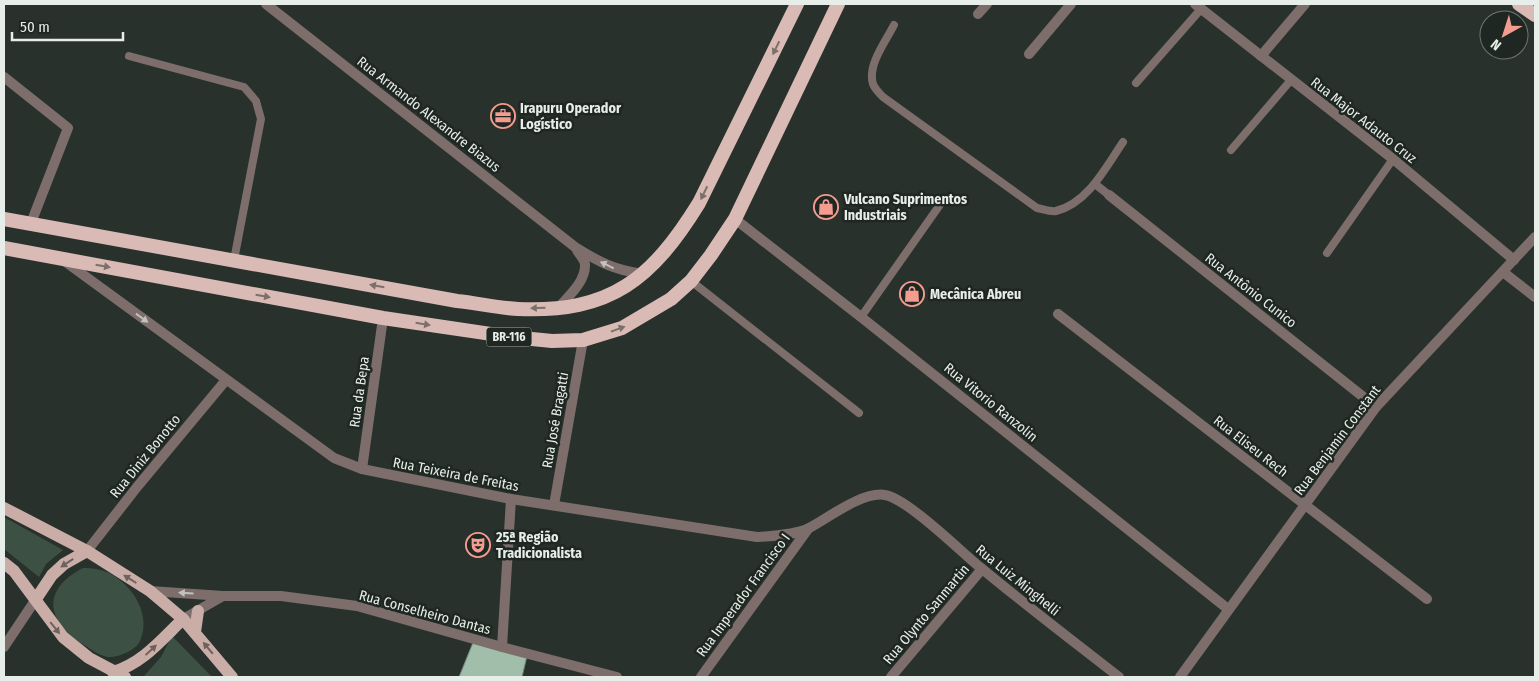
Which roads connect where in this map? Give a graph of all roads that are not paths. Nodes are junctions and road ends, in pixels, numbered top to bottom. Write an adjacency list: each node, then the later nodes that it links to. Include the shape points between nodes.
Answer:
1 (266, 4): 28 (street, Rua Armando Alexandre Biazus)
2 (797, 4): 35 (highway, BR-116, one-way to 35, via 700,202 662,257)
3 (838, 4): 25 (highway, BR-116)
4 (987, 4): 9 (street)
5 (1070, 4): 12 (street)
6 (1305, 4): 14 (street)
7 (1519, 4): 10 (highway)
8 (1198, 6): 14 (street, Rua Major Adauto Cruz); 17 (lane)
9 (978, 14)
10 (1535, 15)
11 (894, 25): 21 (lane, via 875,61 873,85 882,97 1037,208 1054,212 1064,208)
12 (1029, 54)
13 (129, 56): 32 (lane, via 244,87 256,101 261,119)
14 (1261, 56): 16 (street, Rua Major Adauto Cruz)
15 (4, 77): 26 (street, via 68,128)
16 (1291, 80): 19 (lane); 20 (street, Rua Major Adauto Cruz)
17 (1136, 83)
18 (1123, 142): 21 (lane)
19 (1230, 150)
20 (1393, 159): 30 (lane); 33 (street, Rua Major Adauto Cruz)
21 (1095, 184): 22 (lane)
22 (1109, 195): 44 (street, Rua Antônio Cunico)
23 (944, 199): 40 (lane)
24 (4, 218): 26 (highway, BR-116)
25 (735, 219): 36 (highway, BR-116); 40 (street, Rua Vitorio Ranzolin)
26 (32, 223): 32 (highway, BR-116)
27 (1535, 237): 33 (street, Rua Benjamin Constant)
28 (575, 247): 35 (street, Rua Armando Alexandre Biazus, one-way to 28, via 615,269); 38 (street, Rua Armando Alexandre Biazus, via 585,262 584,274)
29 (4, 248): 31 (highway, BR-116)
30 (1327, 252)
31 (60, 258): 41 (highway, BR-116, one-way to 41); 43 (street, Rua Teixeira de Freitas, one-way to 43)
32 (234, 260): 38 (highway, BR-116, one-way to 32, via 517,309 466,302)
33 (1514, 260): 34 (street, Rua Benjamin Constant)
34 (1503, 272): 37 (street); 44 (street, Rua Benjamin Constant)
35 (643, 274): 38 (highway, BR-116, via 606,297)
36 (691, 281): 42 (highway, BR-116, one-way to 36, via 622,328 671,300); 45 (lane)
37 (1535, 297)
38 (558, 308)
39 (1058, 314): 50 (street, Rua Eliseu Rech)
40 (861, 316): 60 (street, Rua Vitorio Ranzolin)
41 (383, 318): 42 (highway, BR-116, one-way to 42, via 552,342); 46 (street, Rua da Bepa)
42 (583, 340): 49 (street, Rua José Bragatti)
43 (226, 380): 46 (street, Rua Teixeira de Freitas, via 334,458); 53 (street, Rua Diniz Bonotto)
44 (1376, 407): 50 (street, Rua Benjamin Constant)
45 (859, 413)
46 (362, 470): 47 (street, Rua Teixeira de Freitas)
47 (511, 499): 49 (street, Rua Teixeira de Freitas); 65 (street)
48 (902, 501): 52 (street, Rua Teixeira de Freitas, via 884,495 868,498 839,510); 55 (street, Rua Luiz Minghelli)
49 (554, 505): 52 (street, Rua Teixeira de Freitas, via 757,537)
50 (1304, 506): 59 (street, Rua Eliseu Rech); 60 (street, Rua Benjamin Constant)
51 (4, 508): 53 (main road)
52 (808, 529): 70 (street, Rua Imperador Francisco I)
53 (88, 551): 56 (main road, one-way to 53); 58 (main road, one-way to 58, via 52,575)
54 (4, 563): 58 (main road)
55 (982, 569): 71 (street, Rua Olynto Sanmartin); 72 (street, Rua Luiz Minghelli)
56 (150, 591): 57 (street, Rua Conselheiro Dantas, one-way to 56); 62 (main road)
57 (222, 596): 61 (street); 65 (street, Rua Conselheiro Dantas, via 282,596 357,606)
58 (36, 599): 64 (street); 66 (main road, one-way to 66, via 62,637)
59 (1427, 600)
60 (1228, 609): 73 (street, Rua Benjamin Constant)
61 (198, 611): 62 (street); 63 (main road)
62 (183, 619): 63 (main road); 66 (main road, one-way to 62, via 147,654)
63 (195, 632): 68 (main road, one-way to 63)
64 (4, 647)
65 (502, 647): 69 (street, Rua Conselheiro Dantas)
66 (113, 672): 67 (main road)
67 (125, 677)
68 (232, 677)
69 (617, 677)
70 (701, 677)
71 (891, 677)
72 (1119, 677)
73 (1180, 677)

